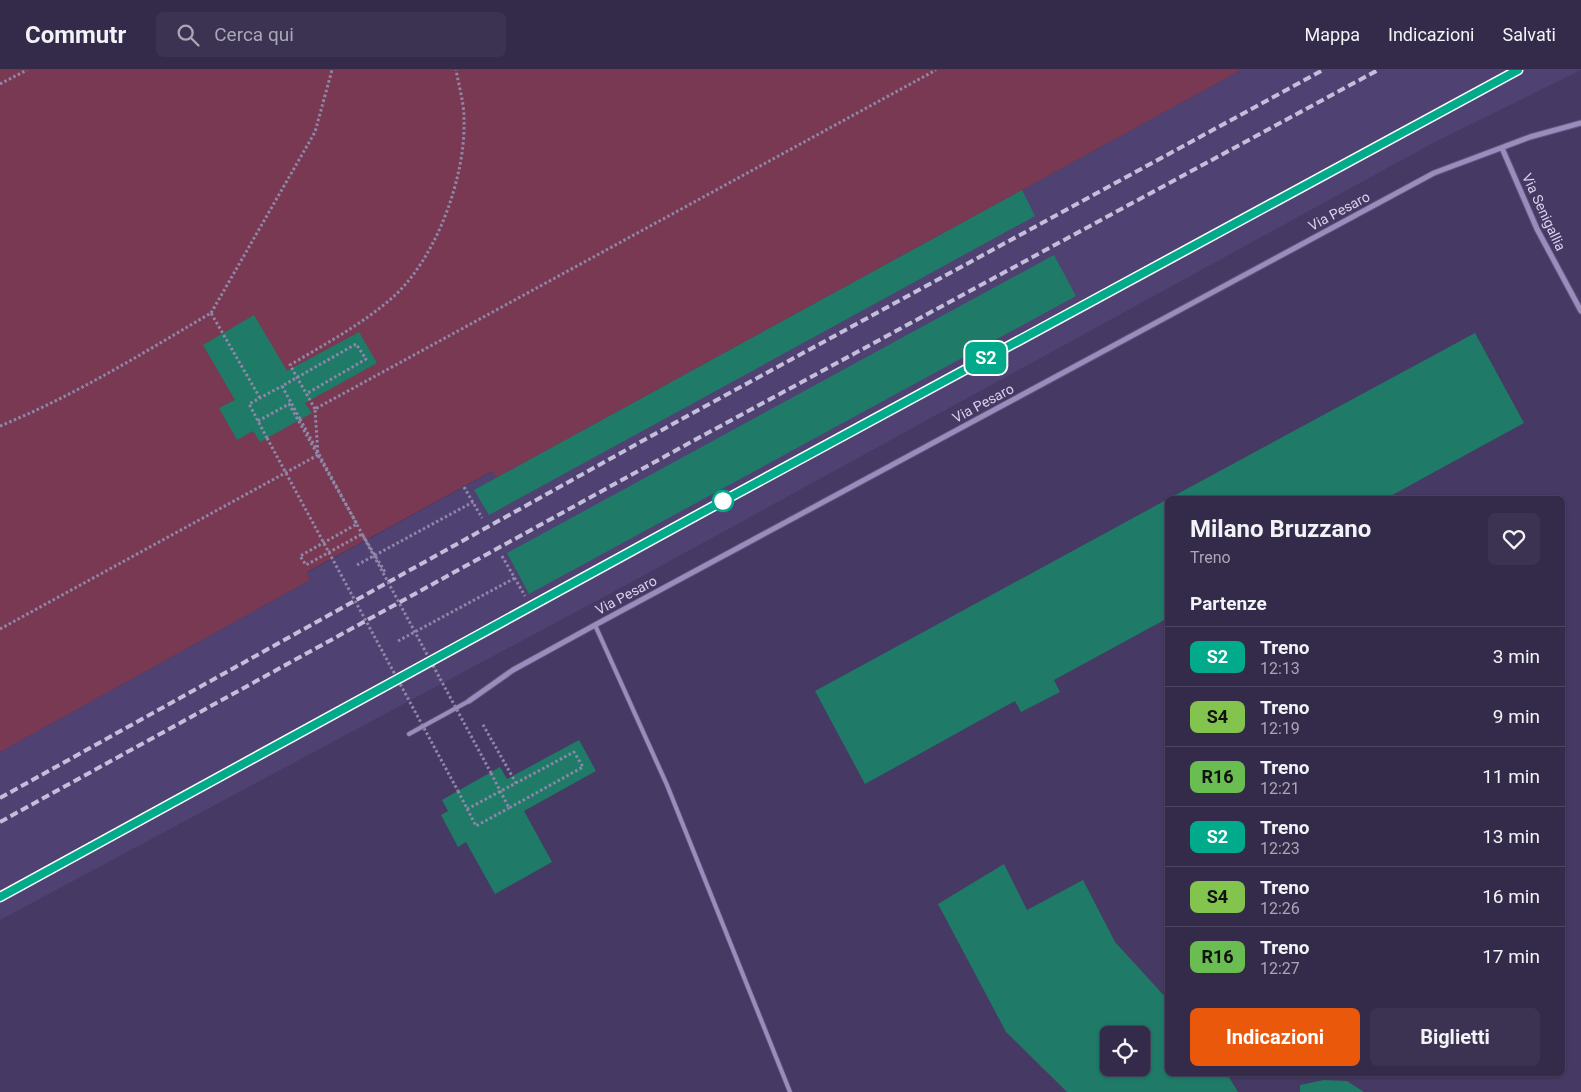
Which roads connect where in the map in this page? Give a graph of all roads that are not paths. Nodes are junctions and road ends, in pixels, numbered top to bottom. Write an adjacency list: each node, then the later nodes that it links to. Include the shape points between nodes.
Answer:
1 (1581, 123): 2 (street, Via Pesaro)
2 (1502, 148): 3 (street, Via Senigallia, via 1537,229); 4 (street, Via Pesaro, via 1434,173)
3 (1581, 311)
4 (595, 624): 5 (street, Via Pesaro, via 513,670); 7 (lane, via 667,785)
5 (469, 700): 6 (lane, Via Pesaro)
6 (409, 734)
7 (790, 1092)

